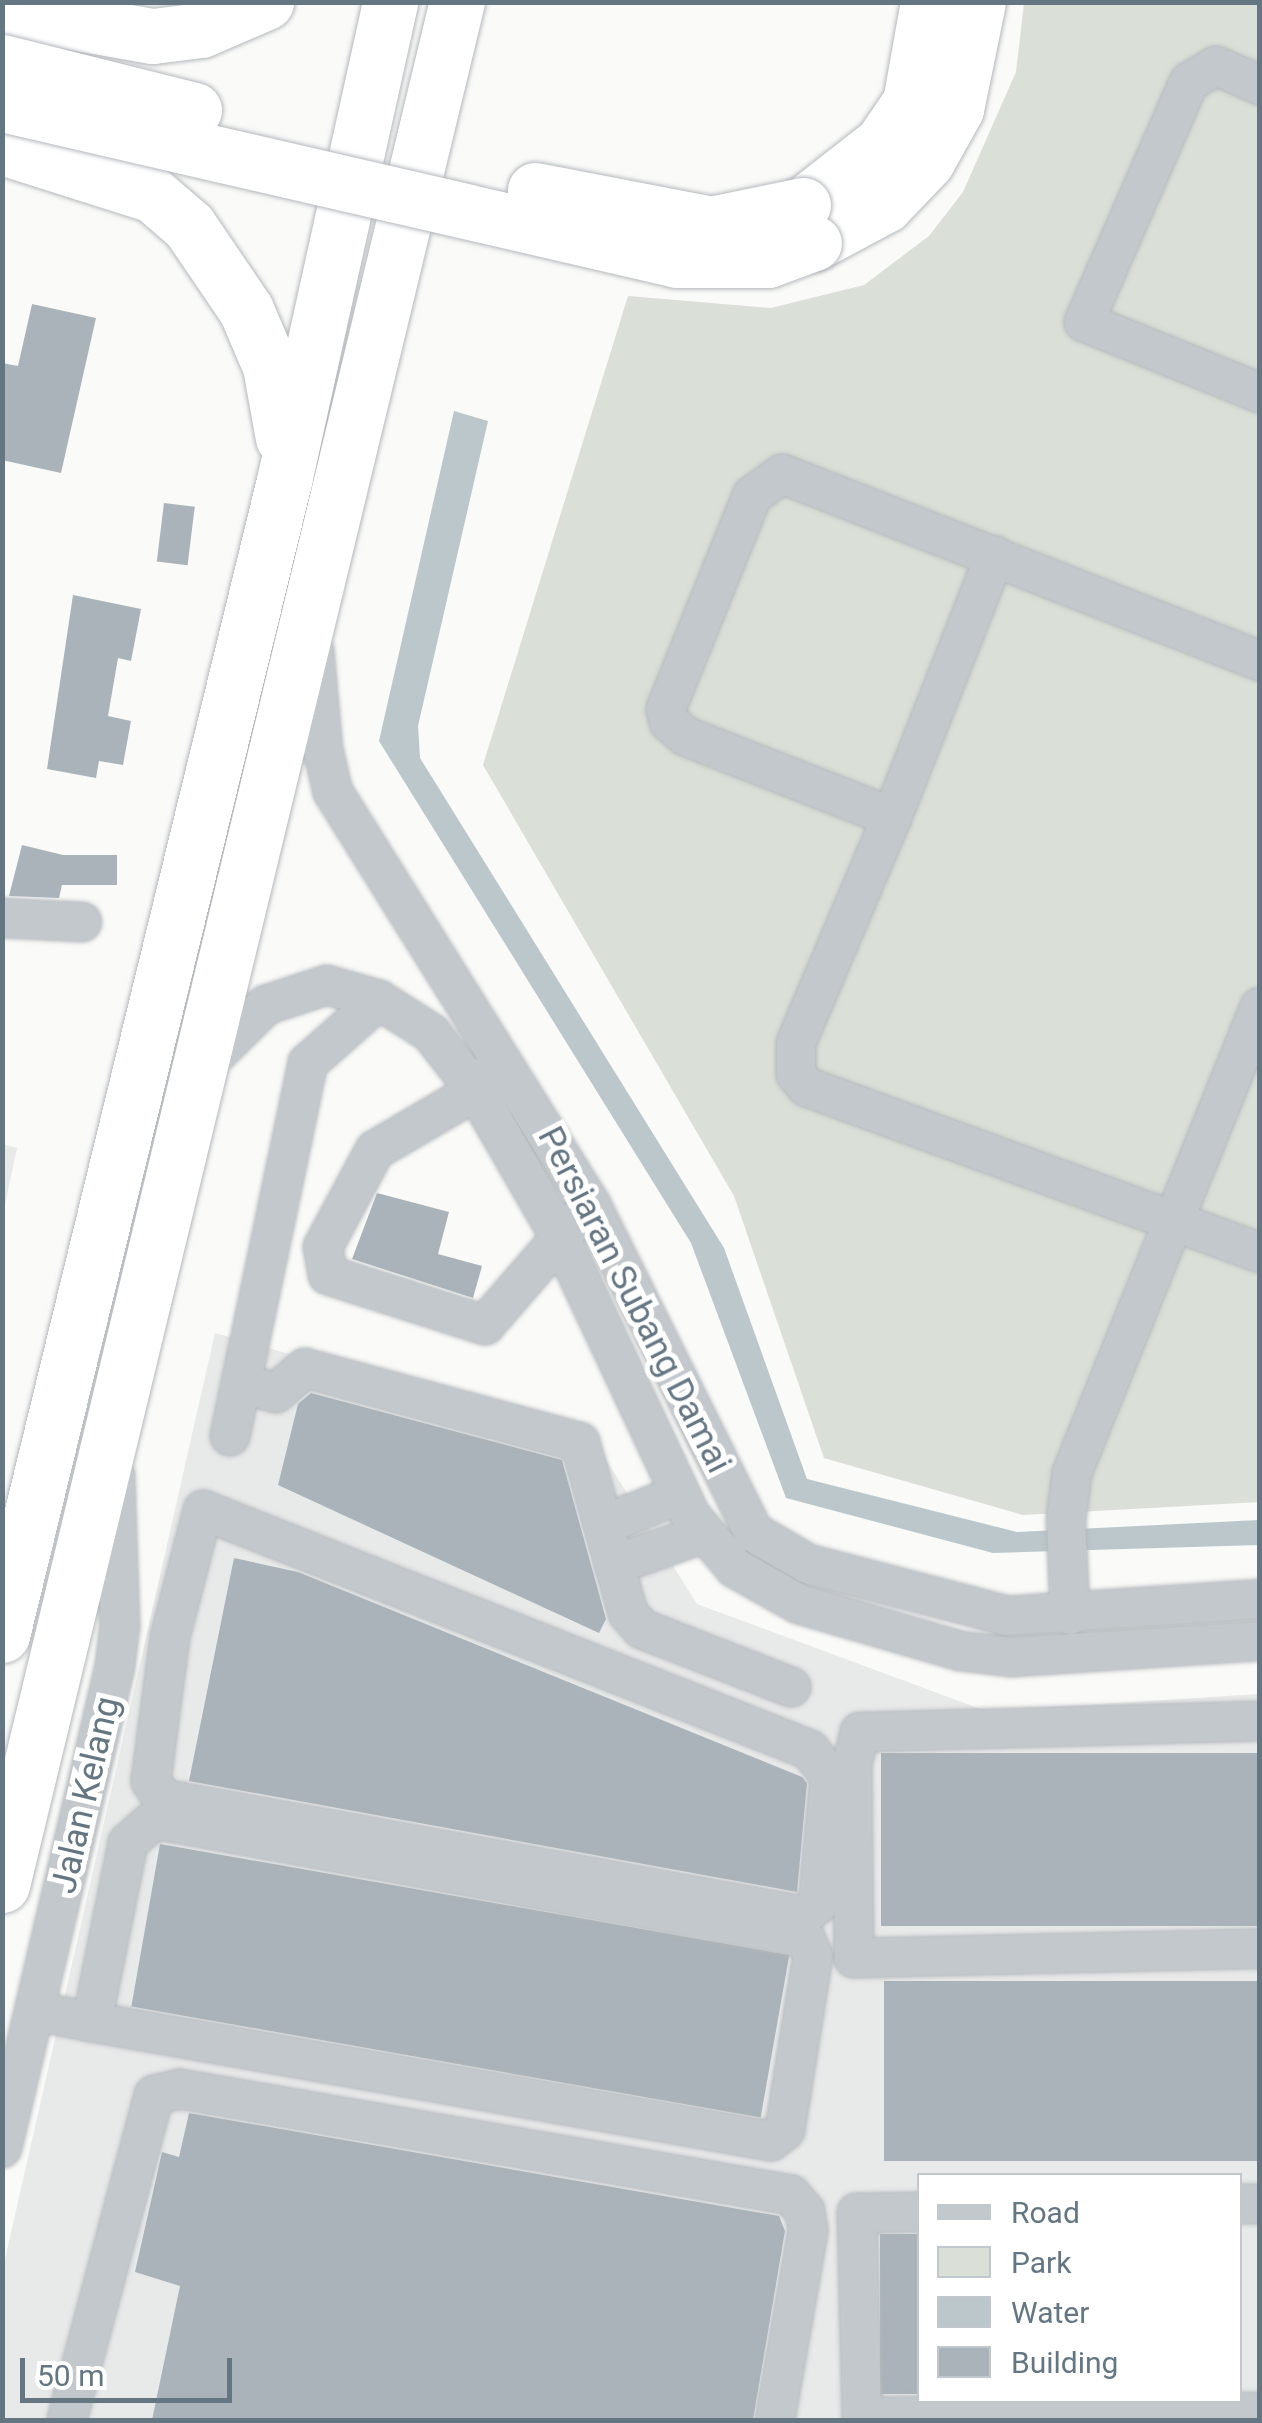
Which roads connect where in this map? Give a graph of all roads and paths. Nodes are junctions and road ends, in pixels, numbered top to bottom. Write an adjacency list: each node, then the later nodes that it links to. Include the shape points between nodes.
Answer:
1 (266, 2): 7 (highway, via 201,30 153,36)
2 (390, 2): 15 (highway)
3 (457, 2): 8 (highway)
4 (477, 2): 8 (highway)
5 (928, 2): 13 (highway, via 910,102)
6 (978, 2): 13 (highway, via 956,109 927,161 886,205)
7 (2, 10)
8 (444, 54): 17 (highway)
9 (2, 62): 13 (highway, bridge, via 649,215 711,224)
10 (1260, 85): 14 (street, via 1216,66 1189,82 1084,322)
11 (2, 104): 13 (highway, bridge, via 677,260 768,260)
12 (2, 147): 15 (highway, via 153,195 189,226 226,272 270,366 282,415)
13 (808, 224)
14 (1260, 394)
15 (284, 482): 38 (highway)
16 (995, 556): 18 (street); 19 (street); 19 (street, via 792,475 767,480 752,496 669,694 669,722 686,736)
17 (316, 602): 24 (street, Persiaran Subang Damai, via 313,668 334,792); 25 (highway)
18 (1260, 661)
19 (892, 817): 28 (street, via 796,1044 796,1074 824,1094)
20 (2, 918): 21 (street)
21 (82, 922)
22 (379, 1000): 25 (street, Persiaran Subang Damai, via 327,985 292,993 246,1021); 26 (street, Persiaran Subang Damai, via 431,1033); 31 (street, via 308,1063)
23 (1260, 1007): 28 (street)
24 (504, 1056): 26 (street); 27 (street, Persiaran Subang Damai)
25 (206, 1064): 32 (highway)
26 (476, 1091): 29 (street, Persiaran Subang Damai); 29 (street, via 375,1150 322,1248 328,1275 485,1325)
27 (591, 1205): 29 (street); 40 (street, Persiaran Subang Damai, via 753,1532 808,1564 966,1609)
28 (1174, 1218): 30 (street); 40 (street, via 1072,1473 1066,1520)
29 (560, 1237): 34 (street, Persiaran Subang Damai)
30 (1260, 1252)
31 (241, 1383): 33 (street); 35 (street, via 276,1393 305,1368 580,1442)
32 (112, 1436): 41 (street, Jalan Kelang); 47 (highway)
33 (230, 1436)
34 (680, 1494): 35 (street); 36 (street, Persiaran Subang Damai)
35 (603, 1525): 37 (street)
36 (705, 1533): 37 (street); 44 (street, Persiaran Subang Damai, via 735,1568 799,1604 961,1651 1072,1656)
37 (614, 1565): 45 (street, via 628,1613 642,1629)
38 (12, 1570): 42 (highway)
39 (1260, 1599): 40 (street, Persiaran Subang Damai)
40 (1070, 1616)
41 (120, 1627): 43 (street); 49 (street, Jalan Kelang, via 105,1720)
42 (2, 1635)
43 (170, 1637): 43 (street, via 202,1510 810,1750 830,1777 818,1904 804,1916 175,1804 151,1780)
44 (1260, 1641)
45 (791, 1687)
46 (1260, 1721): 48 (street, via 860,1732 852,1762 854,1958)
47 (2, 1886)
48 (1260, 1949)
49 (35, 2012): 50 (street); 51 (street, Jalan Kelang)
50 (92, 2022): 50 (street, via 771,2141 785,2130 813,1956 806,1940 791,1935 165,1821 150,1823 128,1843)
51 (2, 2148)
52 (917, 2212): 53 (street, via 857,2213 862,2417)
53 (1260, 2412)
54 (68, 2420): 55 (street, via 154,2095 180,2088 791,2196 806,2210 808,2231)
55 (775, 2420)

